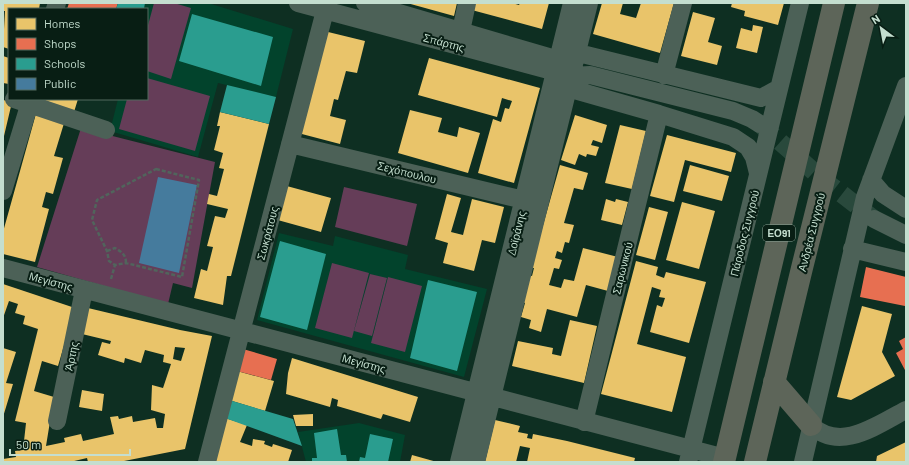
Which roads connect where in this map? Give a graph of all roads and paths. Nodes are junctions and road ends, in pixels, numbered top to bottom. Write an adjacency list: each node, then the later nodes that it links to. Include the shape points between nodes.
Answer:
1 (298, 3): 10 (street, Σπάρτης)
2 (364, 3): 11 (street, Σπάρτης)
3 (467, 3): 11 (street)
4 (572, 3): 12 (street, Δοϊράνης)
5 (589, 3): 12 (street, Δοϊράνης)
6 (684, 3): 13 (street)
7 (800, 3): 15 (street, Πάροδος Συγγρού)
8 (834, 3): 42 (highway, ΕΟ91)
9 (868, 3): 35 (highway, Ανδρέα Συγγρού / ΕΟ91)
10 (326, 7): 12 (street, Σπάρτης); 20 (street, Σωκράτους)
11 (461, 31): 12 (street, Σπάρτης)
12 (565, 68): 13 (street, Σπάρτης); 17 (street, Σπάρτης); 18 (street, Σπάρτης, via 733,111 748,116); 24 (street, Δοϊράνης); 36 (street, Δοϊράνης)
13 (664, 74): 15 (street, Σπάρτης, via 761,98)
14 (906, 86): 22 (street)
15 (779, 88): 21 (street, Πάροδος Συγγρού)
16 (25, 101): 19 (street); 23 (street)
17 (659, 114): 21 (street, Σπάρτης, via 742,141 754,156); 39 (street, Σαρωνικού)
18 (760, 124)
19 (106, 130)
20 (290, 144): 24 (street, Σεχόπουλου); 34 (street, Σωκράτους)
21 (758, 174): 41 (street, Πάροδος Συγγρού)
22 (871, 180): 25 (street, via 883,194); 28 (street)
23 (3, 191)
24 (524, 200): 36 (street, Δοϊράνης)
25 (906, 210)
26 (874, 219): 27 (street)
27 (906, 235)
28 (852, 249): 30 (street); 40 (street)
29 (107, 251): 31 (path, via 109,261 115,265); 31 (path, via 115,248 122,251); 31 (path, via 92,220 97,200 156,168 199,180 182,277)
30 (906, 262)
31 (126, 263)
32 (3, 268): 33 (street, Μεγίστης)
33 (84, 290): 34 (street, Μεγίστης); 38 (street, Άρτης)
34 (242, 330): 36 (street, Μεγίστης); 43 (street, Σωκράτους)
35 (774, 382): 40 (highway); 46 (highway, Ανδρέα Συγγρού / ΕΟ91)
36 (484, 396): 39 (street, Μεγίστης); 44 (street, Δοϊράνης); 45 (street, Δοϊράνης)
37 (906, 410): 40 (street, via 860,434 844,437 822,433)
38 (57, 421)
39 (584, 422): 41 (street, Μεγίστης)
40 (811, 424): 47 (street)
41 (690, 456): 42 (street, Μεγίστης)
42 (724, 460)
43 (207, 462)
44 (459, 462)
45 (476, 462)
46 (755, 462)
47 (803, 462)

